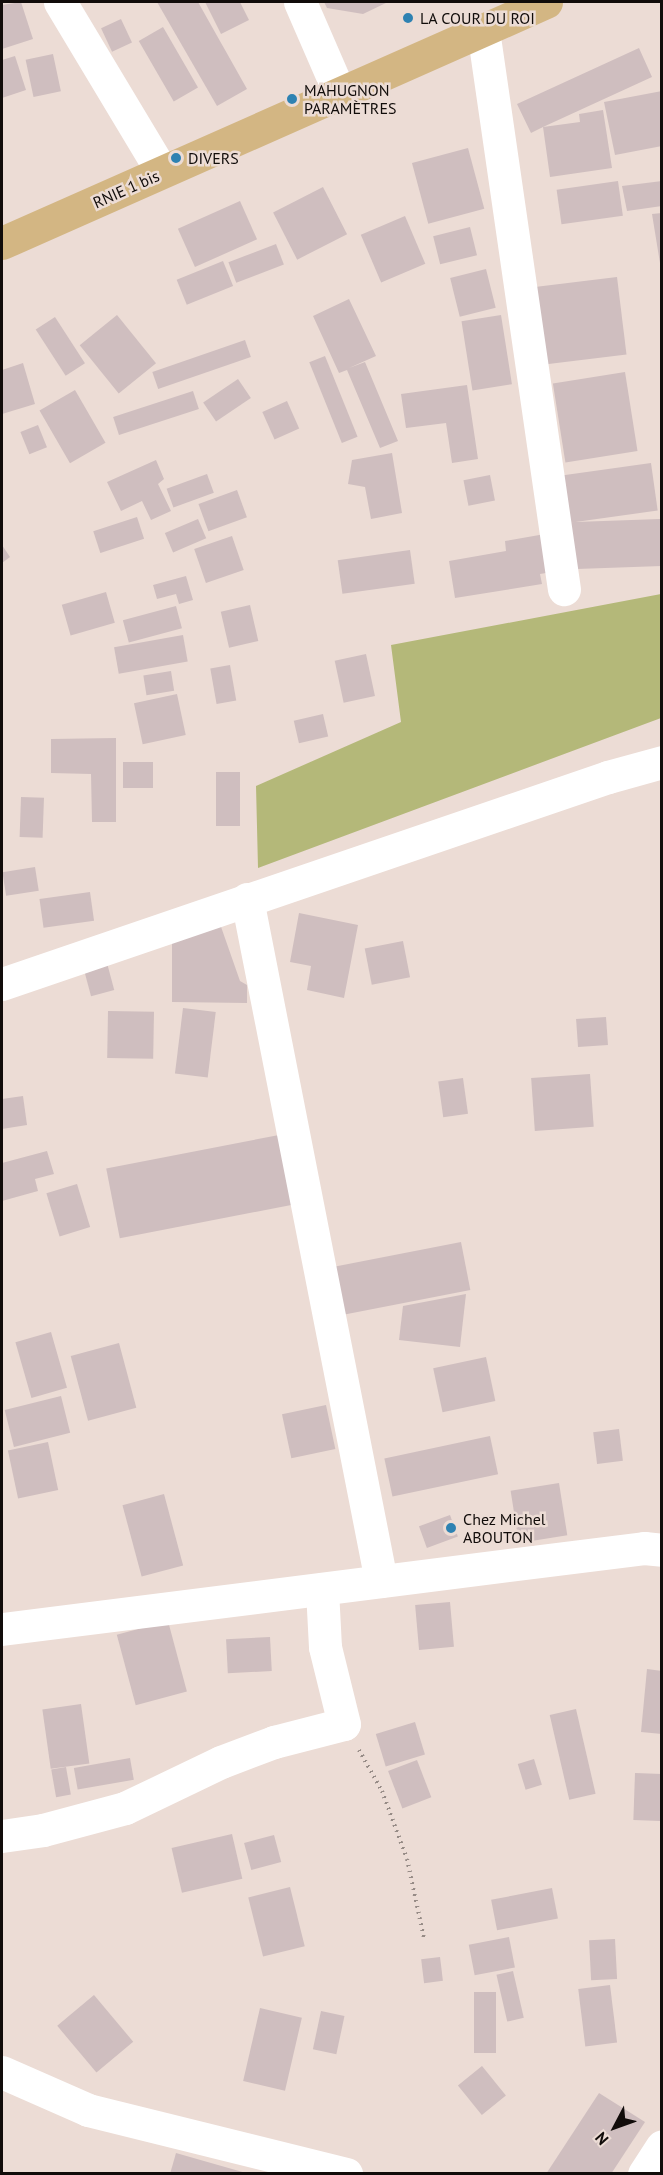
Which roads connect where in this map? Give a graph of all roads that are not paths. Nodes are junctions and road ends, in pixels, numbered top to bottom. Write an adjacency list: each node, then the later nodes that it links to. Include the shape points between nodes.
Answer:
1 (60, 2): 6 (street)
2 (300, 2): 5 (street)
3 (525, 6): 4 (main road, RNIE 1 bis)
4 (483, 30): 5 (main road, RNIE 1 bis); 8 (street)
5 (340, 94): 6 (main road, RNIE 1 bis)
6 (162, 172): 7 (main road, RNIE 1 bis)
7 (2, 243)
8 (564, 589)
9 (662, 762): 10 (street)
10 (247, 899): 11 (street); 13 (street)
11 (2, 984)
12 (662, 1550): 13 (street, via 644,1548)
13 (381, 1581): 14 (street)
14 (322, 1589): 15 (street); 16 (street, via 325,1647 344,1724 274,1742 232,1758 125,1808 43,1830)
15 (2, 1629)
16 (2, 1836)
17 (2, 2072): 19 (street, via 88,2109)
18 (662, 2146): 20 (street)
19 (346, 2174)
20 (644, 2174)

